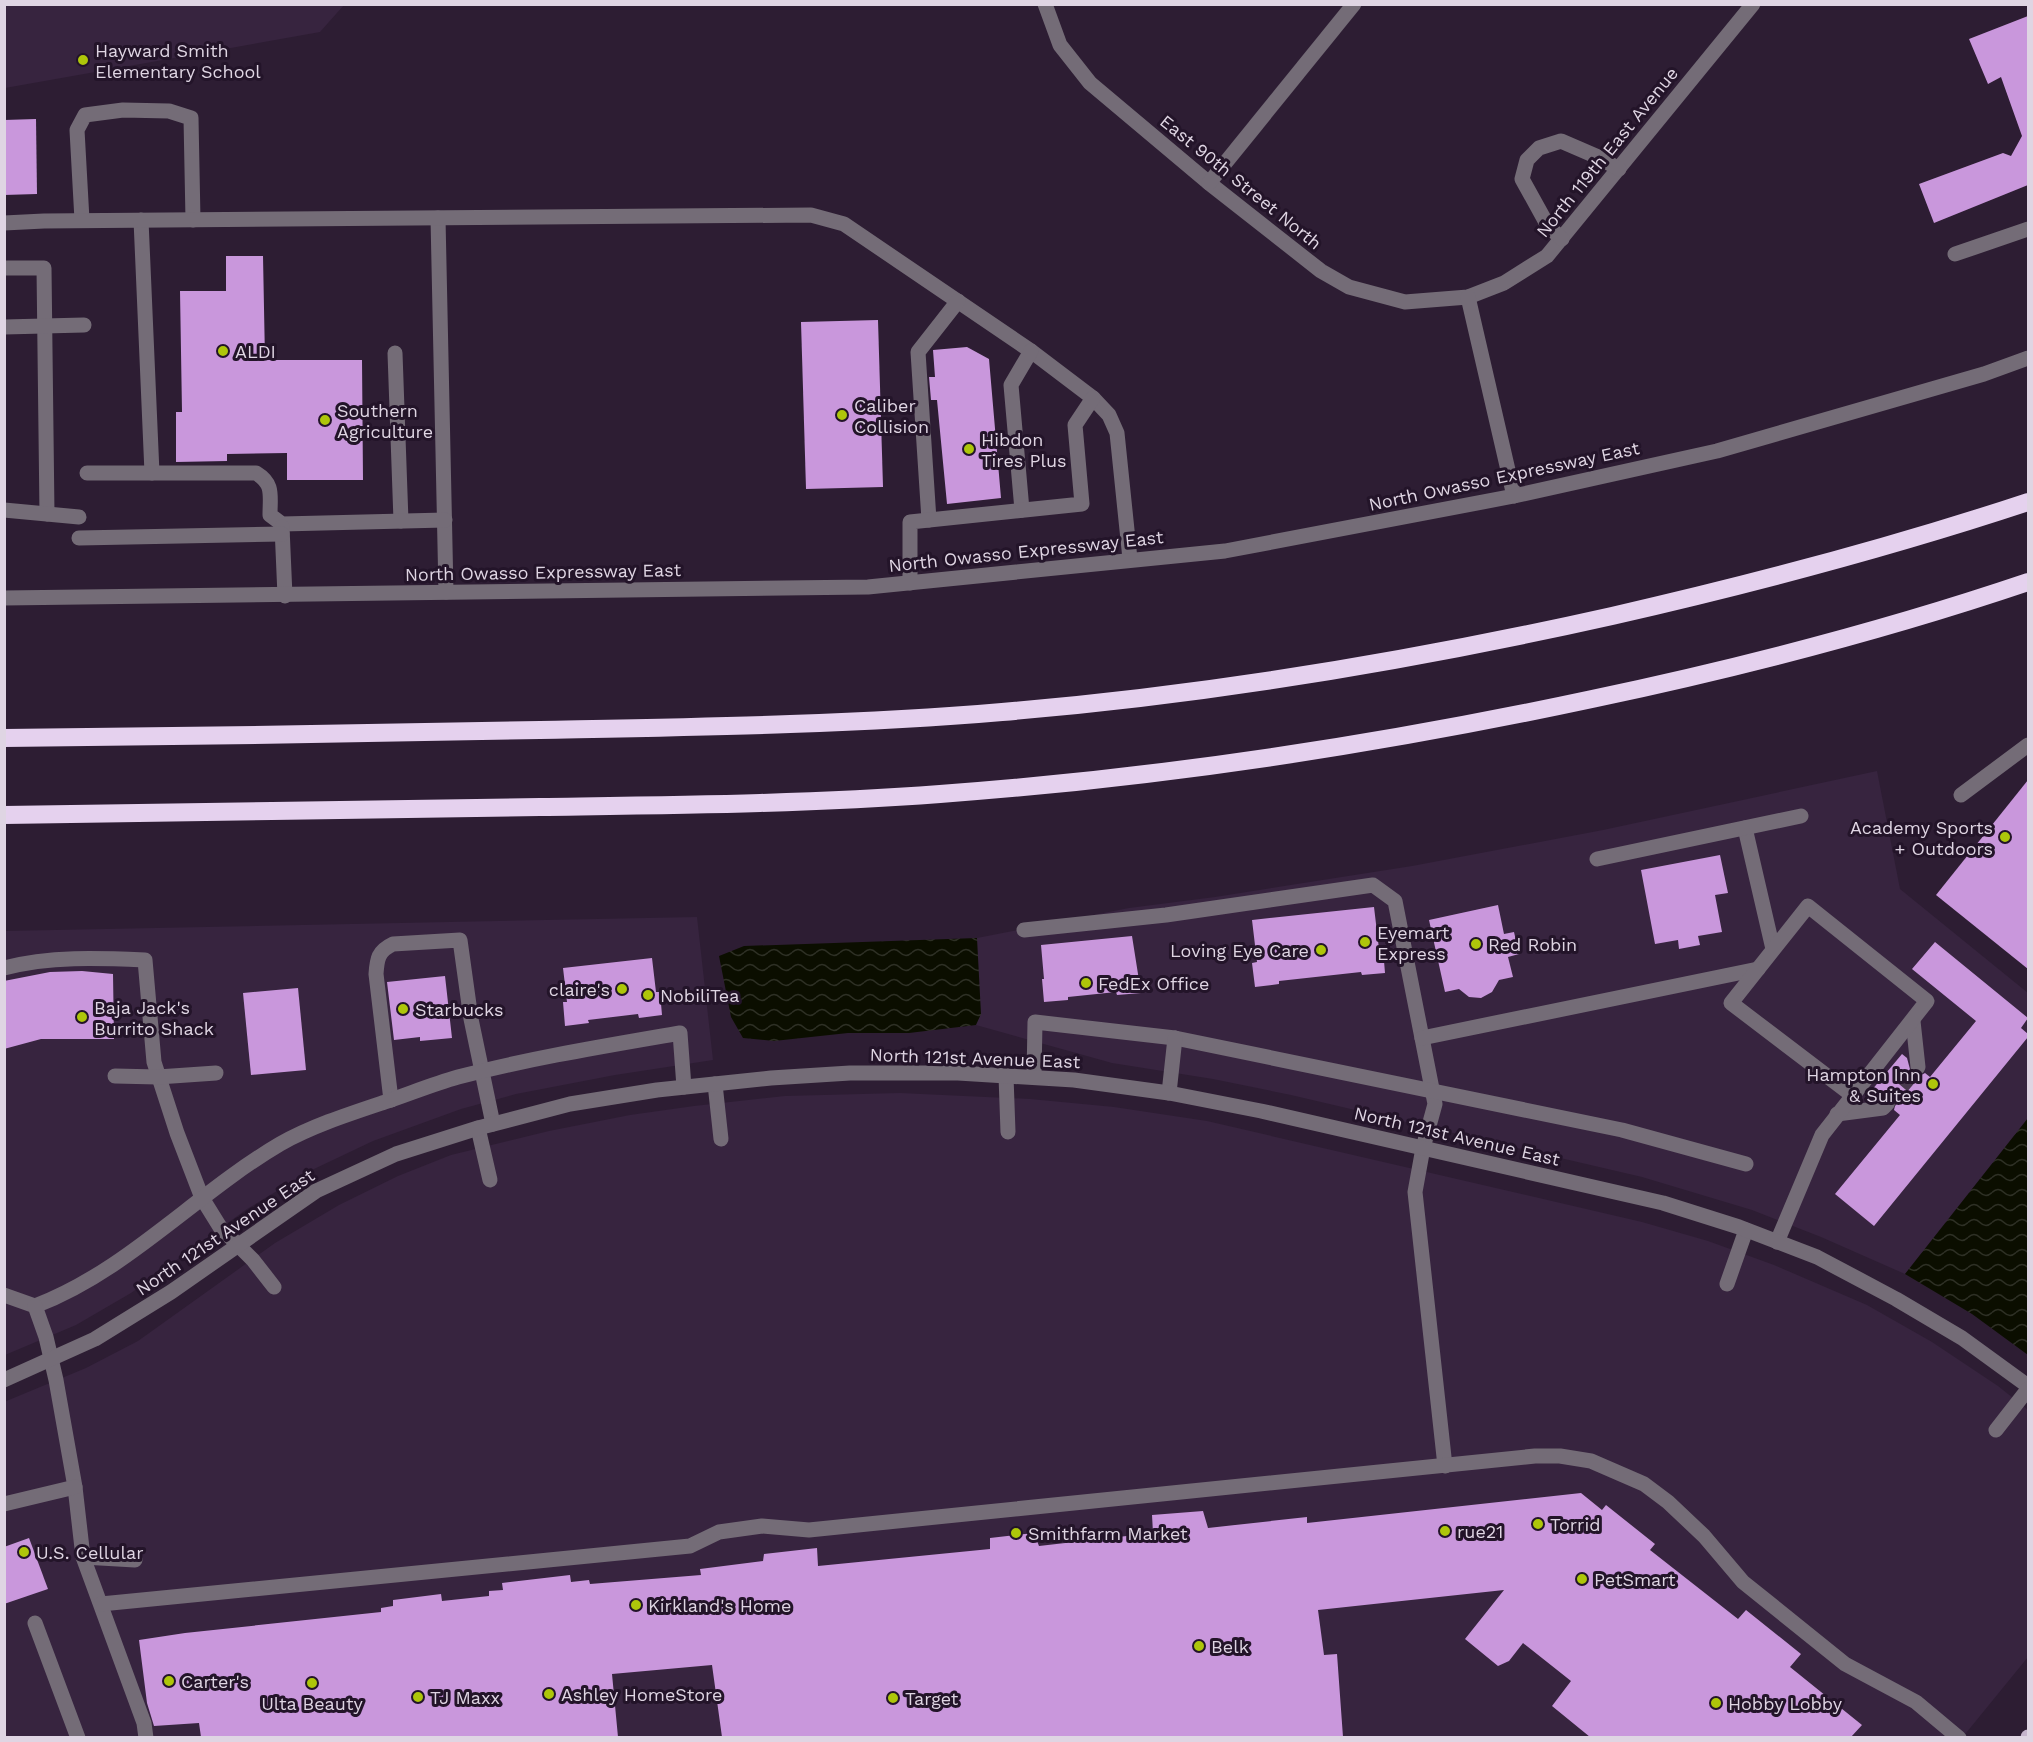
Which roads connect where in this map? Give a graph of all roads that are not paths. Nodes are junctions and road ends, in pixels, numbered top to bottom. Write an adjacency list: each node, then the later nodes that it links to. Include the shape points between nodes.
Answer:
1 (1045, 4): 5 (street, East 90th Street North, via 1060,45 1090,83)
2 (1753, 4): 4 (street, North 119th East Avenue)
3 (1349, 6): 5 (street)
4 (1619, 169): 12 (street, North 119th East Avenue); 12 (street, via 1561,141 1539,148 1527,160 1522,178 1548,226)
5 (1209, 183): 15 (street, East 90th Street North, via 1321,271 1349,287 1405,302)
6 (438, 218): 9 (street); 16 (street, via 811,215 844,224); 32 (street)
7 (82, 220): 8 (street); 9 (street, via 77,130 85,115 123,110 168,111 191,118); 10 (street)
8 (141, 220): 9 (street); 25 (street)
9 (193, 220)
10 (4, 223)
11 (2028, 229): 13 (street)
12 (1562, 239): 15 (street, North 119th East Avenue, via 1547,256 1504,283)
13 (1955, 254)
14 (4, 268): 18 (street, via 44,268)
15 (1468, 297): 26 (street)
16 (958, 301): 20 (street); 33 (street, via 918,352)
17 (84, 325): 18 (street)
18 (45, 326): 19 (street); 30 (street)
19 (4, 327)
20 (1031, 351): 23 (street); 29 (street, via 1011,385)
21 (395, 353): 34 (street)
22 (2028, 358): 26 (street, North Owasso Expressway East, via 1717,451)
23 (1093, 398): 29 (street, via 1075,425 1082,504); 37 (street, via 1109,415 1117,433)
24 (87, 472): 25 (street)
25 (152, 473): 35 (street, via 256,473 269,485 270,515)
26 (1514, 496): 37 (street, North Owasso Expressway East, via 1225,551)
27 (2028, 502): 43 (highway, via 1828,563 1698,596 1366,666 1189,691 1006,712 837,723)
28 (4, 510): 30 (street)
29 (1022, 510): 33 (street)
30 (47, 514): 31 (street)
31 (79, 517)
32 (445, 520): 34 (street); 40 (street)
33 (929, 520): 39 (street, via 910,522)
34 (401, 521): 35 (street)
35 (282, 529): 36 (street); 41 (street)
36 (79, 538)
37 (1130, 559): 39 (street, North Owasso Expressway East)
38 (2028, 582): 46 (highway, via 1818,646 1651,687 1389,739 1113,778 776,804)
39 (910, 583): 40 (street, North Owasso Expressway East, via 868,587)
40 (446, 592): 41 (street, North Owasso Expressway East)
41 (285, 596): 42 (street, North Owasso Expressway East)
42 (4, 598)
43 (4, 738)
44 (2028, 745): 45 (street)
45 (1961, 795)
46 (4, 815)
47 (1801, 816): 48 (street)
48 (1746, 828): 49 (street); 51 (street)
49 (1597, 859)
50 (1024, 930): 56 (street, via 1166,915 1372,885 1395,902)
51 (1773, 949): 53 (street); 54 (street, via 1808,906 1927,1001)
52 (4, 968): 62 (street, via 26,962 86,958 145,960)
53 (1758, 969): 56 (street); 68 (street, via 1731,1003)
54 (1913, 1021): 57 (street); 68 (street)
55 (1175, 1038): 63 (street, via 1035,1022); 66 (street); 67 (street)
56 (1422, 1038): 66 (street)
57 (1918, 1067)
58 (481, 1072): 65 (street, via 680,1033); 69 (street); 69 (street, via 460,940 393,944 383,948 376,974); 72 (street)
59 (216, 1073): 62 (street)
60 (1006, 1076): 63 (street, North 121st Avenue East); 64 (street, North 121st Avenue East, via 850,1073); 73 (street)
61 (116, 1077): 62 (street)
62 (158, 1077): 78 (street)
63 (1034, 1077): 67 (street, North 121st Avenue East)
64 (716, 1084): 65 (street, North 121st Avenue East); 74 (street)
65 (684, 1087): 72 (street, North 121st Avenue East, via 570,1104)
66 (1432, 1090): 75 (street, via 1435,1104); 76 (street, via 1622,1130)
67 (1169, 1093): 75 (street, North 121st Avenue East)
68 (1852, 1095): 71 (street)
69 (391, 1100): 78 (street, via 280,1144)
70 (1887, 1104): 71 (street, via 1883,1108)
71 (1837, 1114): 80 (street, via 1822,1135)
72 (486, 1126): 77 (street); 81 (street, North 121st Avenue East, via 396,1154 316,1191)
73 (1008, 1132)
74 (722, 1139)
75 (1423, 1148): 79 (street, North 121st Avenue East, via 1663,1203); 90 (street, via 1415,1192)
76 (1746, 1164)
77 (490, 1180)
78 (202, 1198): 81 (street, via 220,1227); 85 (street, via 106,1270)
79 (1746, 1230): 80 (street, North 121st Avenue East); 82 (street)
80 (1777, 1242): 88 (street, North 121st Avenue East, via 1817,1257 1896,1299 1962,1338)
81 (238, 1244): 83 (street); 86 (street, North 121st Avenue East, via 171,1292 95,1339)
82 (1726, 1284)
83 (274, 1287)
84 (4, 1295): 85 (street)
85 (35, 1306): 86 (street)
86 (52, 1360): 87 (street, North 121st Avenue East); 91 (street)
87 (4, 1380)
88 (2028, 1387): 89 (street)
89 (1996, 1430)
90 (1445, 1466): 95 (street, via 809,1530 762,1526 719,1532 690,1546); 99 (street, via 1560,1456 1591,1461 1644,1484 1704,1536 1743,1582 1845,1664 1916,1702)
91 (75, 1487): 92 (street); 93 (street)
92 (4, 1504)
93 (83, 1557): 94 (street); 95 (street)
94 (135, 1560)
95 (101, 1604): 98 (street)
96 (35, 1623): 97 (street)
97 (78, 1737)
98 (146, 1737)
99 (1959, 1737)

